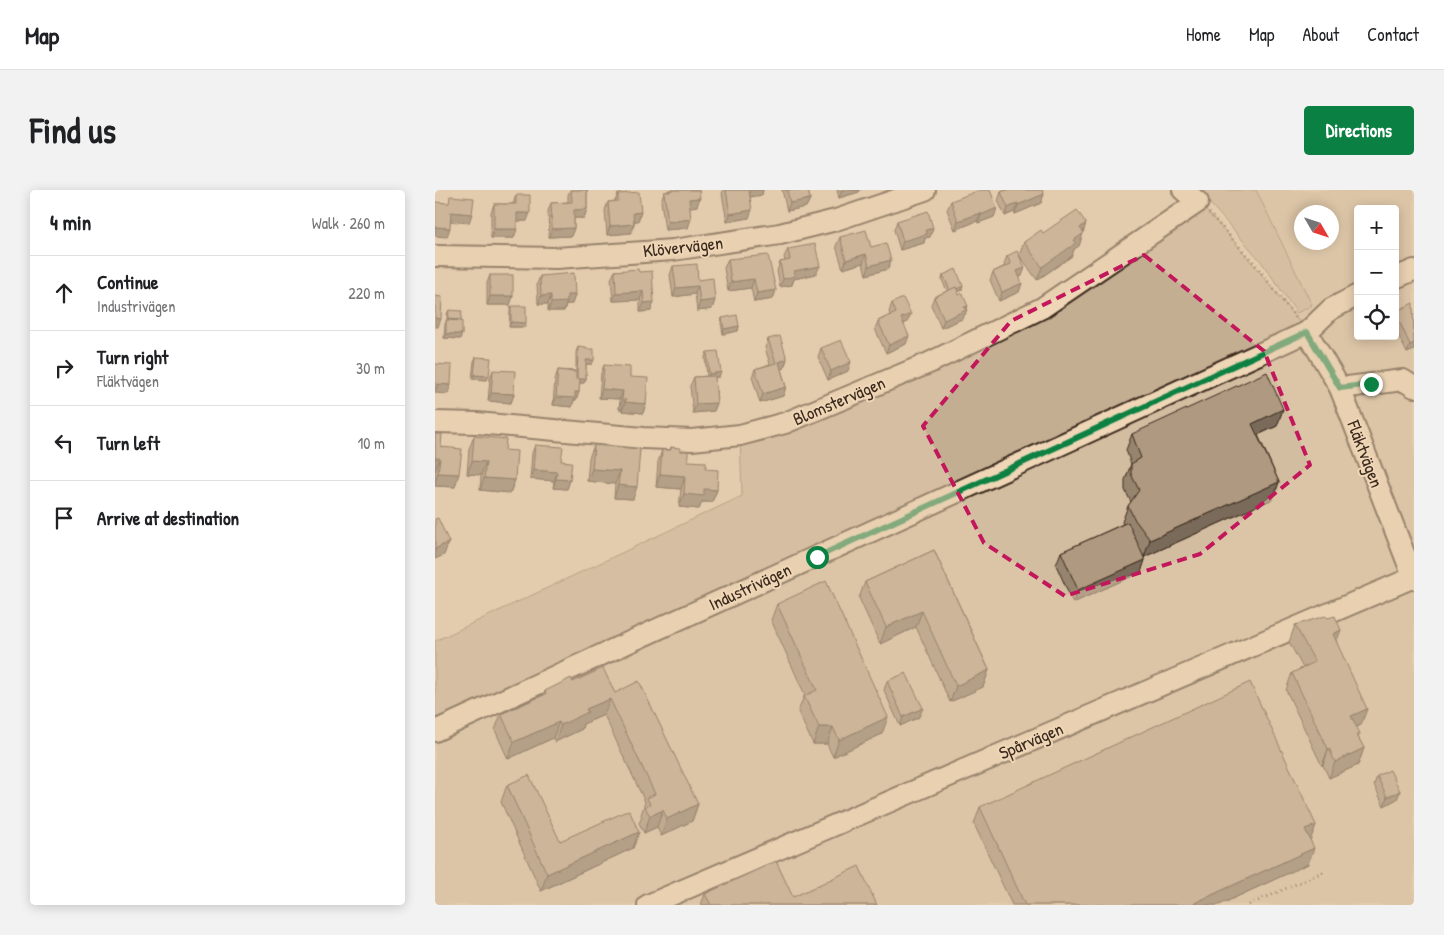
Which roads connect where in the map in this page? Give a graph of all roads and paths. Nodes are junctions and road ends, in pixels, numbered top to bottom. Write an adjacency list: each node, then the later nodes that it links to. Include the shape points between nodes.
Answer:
1 (925, 190): 3 (street, Klövervägen, via 836,220 780,234 673,250 555,258)
2 (1190, 196): 7 (path, via 1226,230); 10 (street, Blomstervägen, via 1041,308 929,362 785,423 740,435 692,440)
3 (435, 256)
4 (1414, 270): 5 (street)
5 (1399, 276)
6 (1354, 297): 7 (street, Industrivägen, via 1331,309)
7 (1307, 332): 9 (street, Fläktvägen); 12 (street, Industrivägen)
8 (1414, 387): 9 (street, via 1403,380)
9 (1340, 388): 11 (street, Fläktvägen)
10 (435, 422)
11 (1414, 578): 14 (street, Spårvägen)
12 (435, 731)
13 (1325, 871): 15 (path)
14 (648, 905)
15 (1249, 905)

